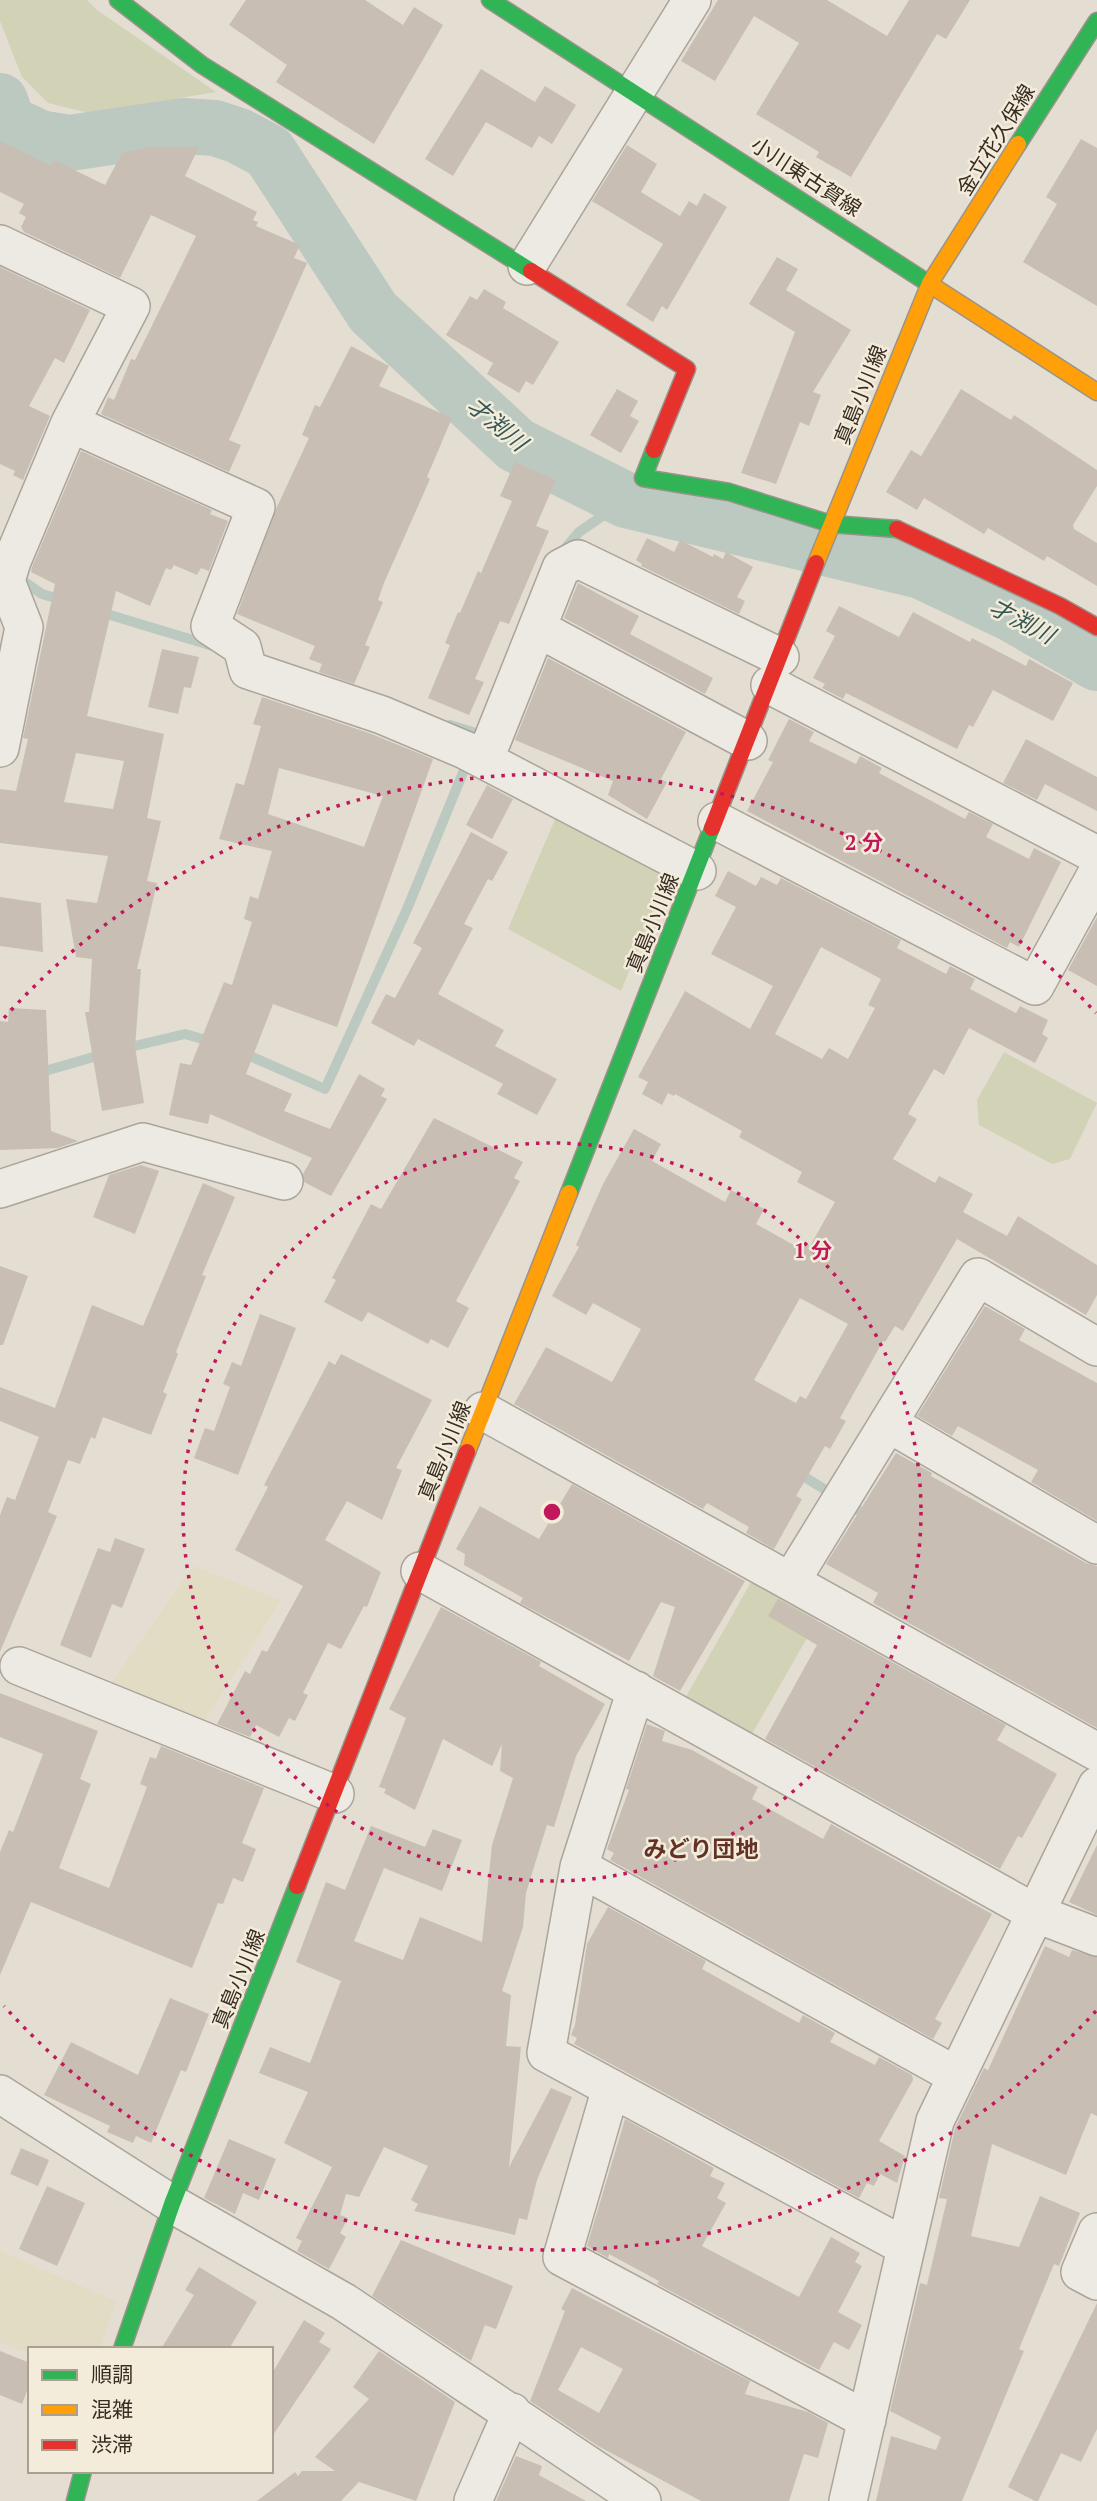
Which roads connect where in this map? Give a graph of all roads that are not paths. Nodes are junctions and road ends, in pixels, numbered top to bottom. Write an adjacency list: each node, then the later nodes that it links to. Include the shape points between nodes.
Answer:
1 (490, 0): 5 (street, 小川東古賀線)
2 (692, 0): 5 (street)
3 (124, 2): 7 (street, via 202,65)
4 (1094, 32): 8 (street, 金立花久保線)
5 (635, 91): 7 (street); 8 (street, 小川東古賀線)
6 (0, 244): 10 (street, via 131,306)
7 (527, 266): 11 (street, via 687,369 643,478 729,492)
8 (930, 283): 9 (street, 小川東古賀線); 11 (street, 真島小川線)
9 (1097, 392)
10 (70, 423): 16 (street, via 9,571 24,628); 17 (street, via 256,507 210,626 245,659)
11 (831, 524): 12 (street, via 896,529); 14 (street, 真島小川線)
12 (1097, 627)
13 (537, 628): 14 (street, via 561,568 579,559); 15 (street); 17 (street, via 492,741)
14 (775, 671): 15 (street, 真島小川線); 19 (street)
15 (748, 741): 18 (street, 真島小川線)
16 (0, 748)
17 (473, 754): 20 (street)
18 (717, 821): 20 (street, 真島小川線); 21 (street, via 1035,986)
19 (1097, 855)
20 (697, 871): 25 (street, 真島小川線)
21 (1097, 873)
22 (284, 1181): 23 (street, via 144,1142)
23 (0, 1189)
24 (1097, 1347): 26 (street, via 978,1277)
25 (483, 1411): 28 (street, 真島小川線); 29 (street)
26 (888, 1423): 27 (street); 29 (street)
27 (1097, 1545)
28 (420, 1571): 31 (street); 34 (street, 真島小川線)
29 (791, 1581): 32 (street)
30 (19, 1666): 34 (street)
31 (636, 1690): 35 (street); 36 (street)
32 (1097, 1752)
33 (1097, 1786): 36 (street)
34 (335, 1794): 41 (street, 真島小川線)
35 (579, 1867): 38 (street); 39 (street, via 546,2053)
36 (1037, 1914): 37 (street); 38 (street)
37 (1097, 1937)
38 (957, 2076): 43 (street, via 935,2121)
39 (611, 2088): 43 (street); 47 (street, via 562,2258)
40 (0, 2094): 41 (street)
41 (172, 2204): 45 (street, 真島小川線); 46 (street, via 344,2302)
42 (1097, 2232): 44 (street, via 1080,2272)
43 (906, 2247): 47 (street)
44 (1097, 2280)
45 (123, 2347)
46 (512, 2412): 50 (street); 51 (street)
47 (867, 2420): 52 (street)
48 (82, 2473): 49 (street)
49 (75, 2501)
50 (473, 2501)
51 (642, 2501)
52 (848, 2501)

